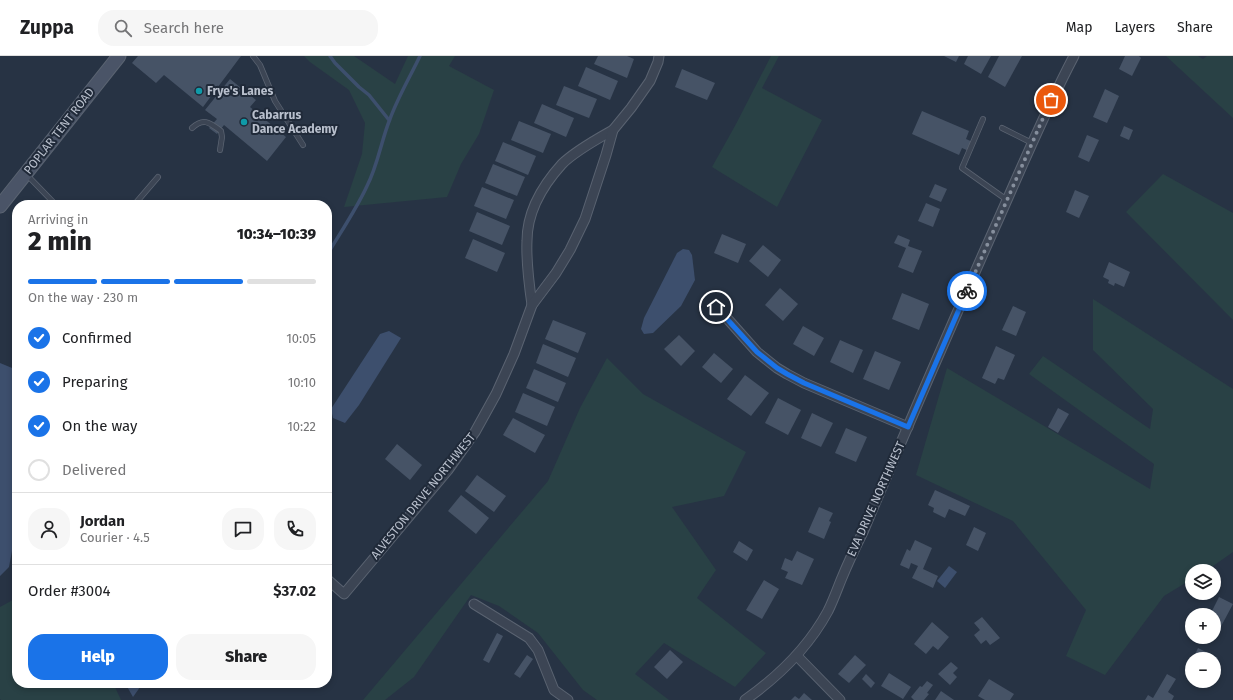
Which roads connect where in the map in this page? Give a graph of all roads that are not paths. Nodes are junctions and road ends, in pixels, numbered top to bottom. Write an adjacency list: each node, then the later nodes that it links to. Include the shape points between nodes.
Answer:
1 (119, 56): 12 (main road, POPLAR TENT ROAD)
2 (253, 56): 10 (lane, via 260,65 275,101)
3 (659, 56): 8 (street, ALVESTON DRIVE NORTHWEST, via 650,81)
4 (1074, 56): 9 (street, EVA DRIVE NORTHWEST)
5 (984, 119): 16 (lane, via 962,168)
6 (192, 128): 11 (lane, via 204,121 221,131)
7 (1002, 128): 9 (lane)
8 (613, 130): 18 (street, ALVESTON DRIVE NORTHWEST, via 585,219 556,273); 18 (street, ALVESTON DRIVE NORTHWEST, via 563,163 536,201 527,239 527,270)
9 (1032, 143): 16 (street, EVA DRIVE NORTHWEST)
10 (303, 145)
11 (220, 150)
12 (26, 174): 14 (lane); 17 (main road, POPLAR TENT ROAD)
13 (158, 177): 15 (lane)
14 (51, 200)
15 (138, 200)
16 (1007, 200): 20 (street, EVA DRIVE NORTHWEST)
17 (0, 206)
18 (532, 305): 21 (street, ALVESTON DRIVE NORTHWEST, via 499,388 475,432 448,470 344,594)
19 (716, 307): 20 (street, via 757,352 777,368 804,383)
20 (908, 427): 23 (street, EVA DRIVE NORTHWEST, via 828,611)
21 (332, 583)
22 (474, 604): 24 (street, via 529,638 538,650 554,690)
23 (797, 656): 25 (street, EVA DRIVE NORTHWEST, via 766,685); 26 (street)
24 (568, 700)
25 (745, 700)
26 (840, 700)

